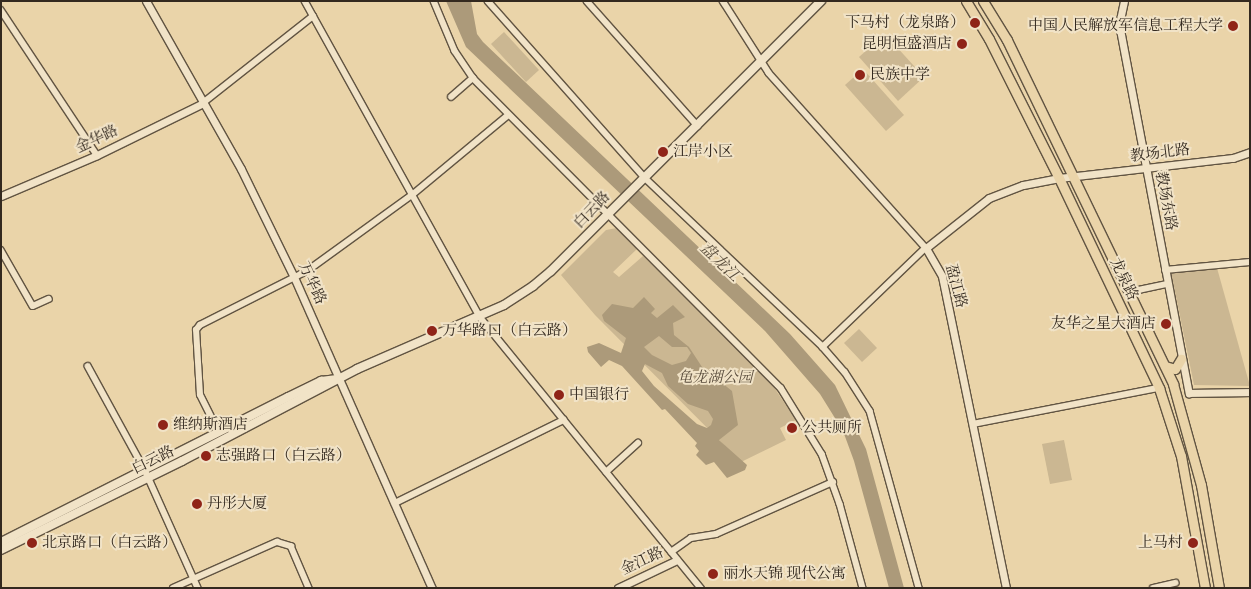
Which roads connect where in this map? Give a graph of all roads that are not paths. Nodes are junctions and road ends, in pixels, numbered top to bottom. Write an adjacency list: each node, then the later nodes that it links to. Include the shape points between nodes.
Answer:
1 (146, 1): 16 (street, 万华路)
2 (305, 1): 12 (street)
3 (434, 1): 14 (street, via 455,51)
4 (488, 1): 24 (street)
5 (587, 1): 18 (street)
6 (723, 1): 13 (street, 盈江路)
7 (821, 1): 13 (main road, 白云路)
8 (966, 1): 22 (main road, 龙泉路, via 989,39)
9 (983, 1): 23 (main road, 龙泉路, via 1007,40)
10 (1124, 1): 21 (street, 教场东路, via 1119,24)
11 (1, 10): 20 (street)
12 (313, 16): 16 (street); 25 (street)
13 (760, 61): 18 (main road, 白云路); 28 (street, 盈江路)
14 (473, 78): 15 (street); 17 (street)
15 (451, 97)
16 (203, 103): 20 (street, 金华路); 32 (street, 万华路, via 241,169)
17 (507, 116): 25 (street); 27 (street)
18 (698, 126): 24 (main road, 白云路)
19 (1250, 152): 21 (street, 教场北路, via 1233,158)
20 (97, 155): 26 (street, 金华路)
21 (1145, 168): 23 (street, 教场北路); 31 (street, 教场东路)
22 (1059, 178): 23 (street, 教场北路); 28 (street, 教场北路, via 1023,185 990,198); 42 (main road, 龙泉路)
23 (1073, 178): 34 (main road, 龙泉路)
24 (641, 180): 27 (main road, 白云路); 37 (street)
25 (412, 195): 32 (street); 36 (street)
26 (1, 196)
27 (606, 215): 36 (main road, 白云路, via 552,272 504,305); 52 (street, via 768,372 804,422)
28 (926, 248): 37 (street); 47 (street, 盈江路, via 942,276)
29 (1, 250): 35 (street, via 33,306)
30 (1250, 262): 31 (street)
31 (1165, 270): 33 (street, 教场东路)
32 (294, 277): 41 (street, 万华路); 48 (street, via 215,316 196,330 200,395)
33 (1168, 284): 34 (street); 38 (street, 教场东路)
34 (1129, 292): 40 (main road, 龙泉路)
35 (49, 300)
36 (480, 317): 41 (main road, 白云路); 46 (street)
37 (823, 347): 67 (street, via 858,390 870,411)
38 (1181, 359): 40 (main road, via 1175,369); 44 (street, 教场东路)
39 (88, 366): 51 (street)
40 (1165, 366): 45 (main road, 龙泉路)
41 (341, 378): 48 (main road, 白云路, via 321,381); 51 (main road, 白云路); 53 (street, 万华路)
42 (1159, 388): 47 (street); 70 (main road, 龙泉路, via 1181,456)
43 (1250, 392): 44 (street)
44 (1188, 393): 45 (street)
45 (1179, 402): 71 (main road, 龙泉路, via 1202,485)
46 (564, 420): 50 (street); 53 (street)
47 (973, 424): 68 (street, 盈江路)
48 (219, 434): 51 (main road, 白云路)
49 (638, 443): 50 (street)
50 (606, 472): 56 (street)
51 (147, 474): 54 (main road, 白云路, via 94,493); 55 (main road, 白云路); 58 (street)
52 (832, 482): 56 (street, via 716,534 691,538); 66 (street)
53 (395, 503): 63 (street, 万华路)
54 (1, 542)
55 (1, 550)
56 (671, 552): 57 (street)
57 (677, 560): 64 (street, 金江路); 65 (street)
58 (194, 578): 60 (street); 61 (street); 62 (street, via 283,542 291,546)
59 (1175, 583): 69 (street)
60 (173, 588)
61 (198, 588)
62 (309, 588)
63 (432, 588)
64 (618, 588)
65 (701, 588)
66 (863, 588)
67 (919, 588)
68 (1006, 588)
69 (1153, 588)
70 (1205, 588)
71 (1219, 588)

